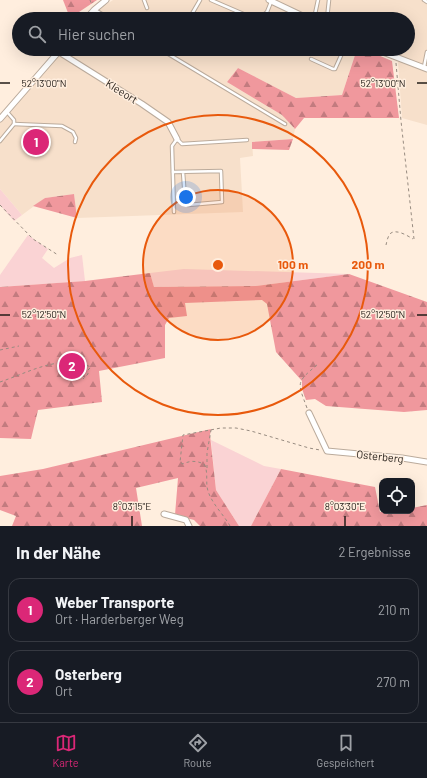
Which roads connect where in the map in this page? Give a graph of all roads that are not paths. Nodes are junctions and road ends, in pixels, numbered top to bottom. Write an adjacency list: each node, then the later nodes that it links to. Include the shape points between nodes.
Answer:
1 (106, 0): 11 (street)
2 (144, 0): 10 (lane)
3 (200, 0): 13 (lane)
4 (211, 0): 14 (lane)
5 (318, 0): 17 (lane)
6 (329, 0): 18 (lane)
7 (424, 0): 9 (lane)
8 (270, 1): 15 (lane); 16 (street)
9 (427, 2)
10 (147, 8)
11 (94, 10): 12 (lane)
12 (98, 12)
13 (192, 12)
14 (239, 12)
15 (267, 12)
16 (294, 12)
17 (315, 12)
18 (328, 12)
19 (427, 52): 26 (lane)
20 (55, 56): 27 (street)
21 (69, 56): 31 (street, Kleeort, via 168,122)
22 (172, 56): 30 (lane)
23 (341, 56): 25 (lane, via 335,69)
24 (392, 56): 26 (street)
25 (311, 59)
26 (426, 68)
27 (6, 112): 28 (street); 29 (lane, via 14,120)
28 (0, 119)
29 (14, 124): 33 (lane); 34 (lane, via 62,126 73,132)
30 (285, 124)
31 (177, 139): 32 (lane, via 182,144); 35 (lane, via 172,146)
32 (247, 140)
33 (0, 141)
34 (75, 142)
35 (173, 172): 36 (lane); 37 (lane)
36 (183, 172): 36 (lane, via 221,171 222,202 188,205 185,199)
37 (174, 212)
38 (309, 413): 39 (street, Osterberg, via 327,451)
39 (427, 462)
40 (164, 514): 41 (street, via 186,520)
41 (189, 526)

